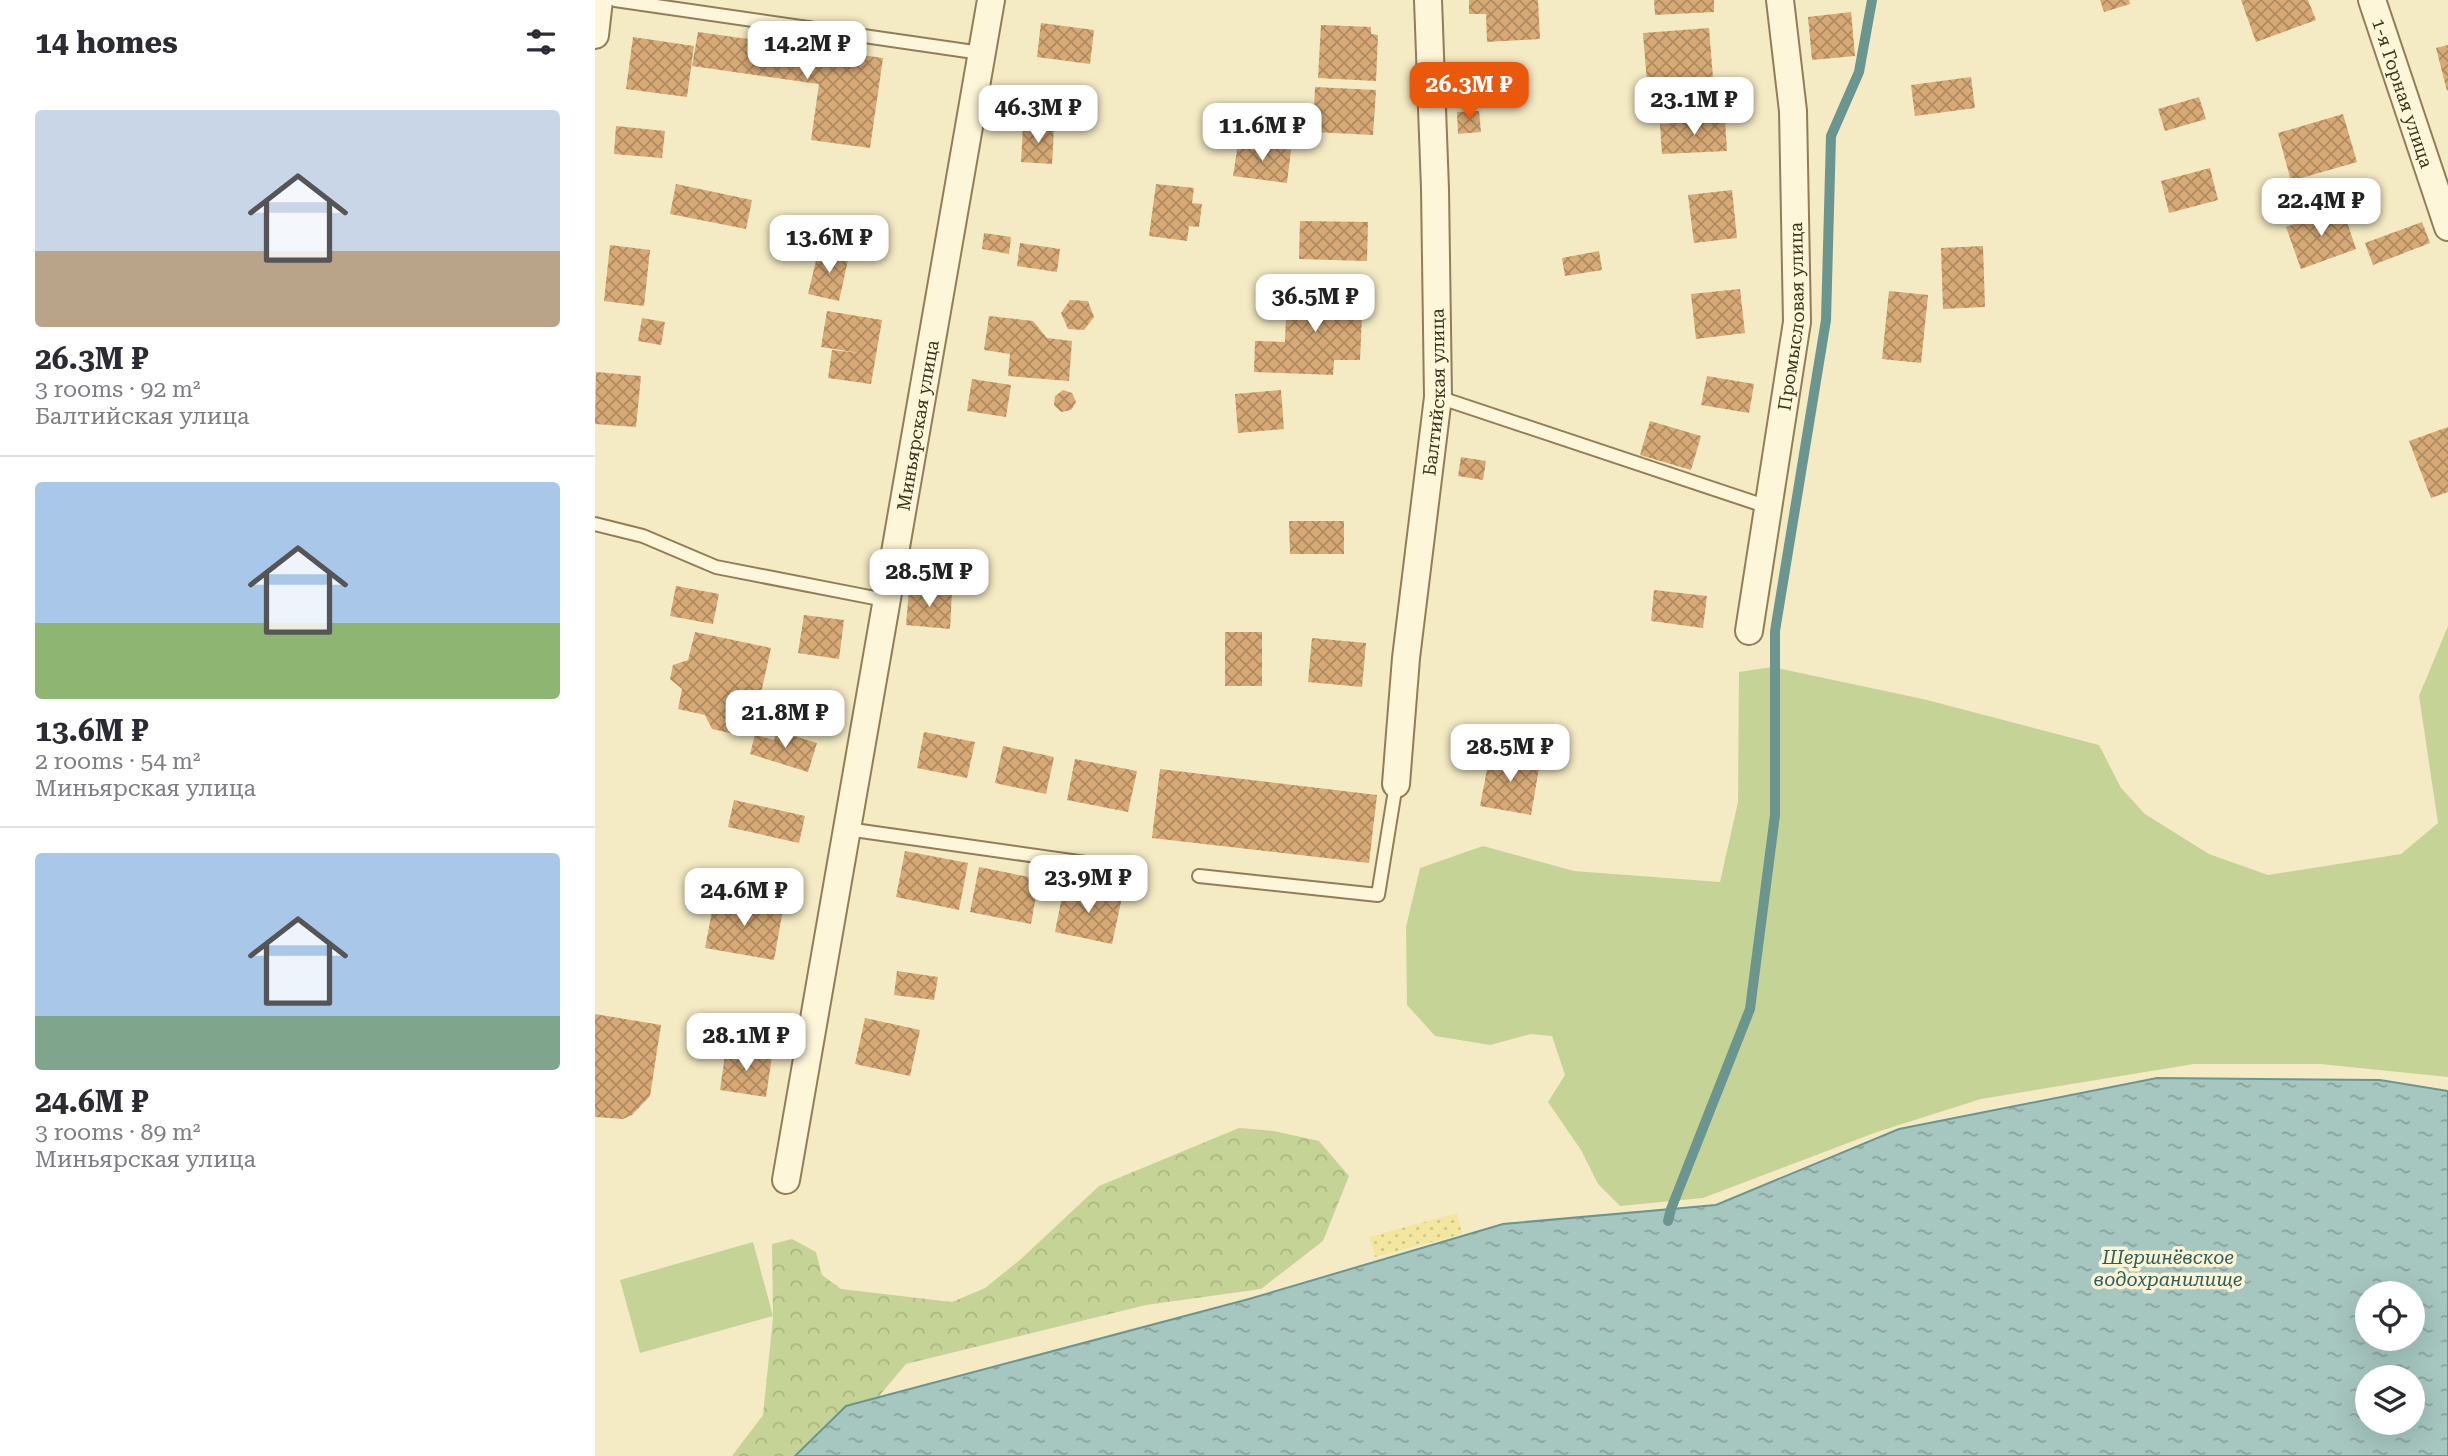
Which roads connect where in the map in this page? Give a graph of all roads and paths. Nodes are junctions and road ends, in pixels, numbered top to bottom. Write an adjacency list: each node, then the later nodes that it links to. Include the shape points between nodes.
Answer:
1 (599, 0): 7 (street)
2 (615, 0): 8 (lane)
3 (991, 0): 8 (street, Миньярская улица)
4 (1428, 0): 10 (street, Балтийская улица)
5 (1780, 0): 11 (street, Промысловая улица, via 1793,111 1797,322)
6 (2372, 0): 9 (street, 1-я Горная улица)
7 (595, 35)
8 (981, 53): 13 (street, Миньярская улица)
9 (2448, 227)
10 (1438, 397): 11 (lane); 15 (street, Балтийская улица, via 1406,658)
11 (1768, 507): 14 (street, Промысловая улица)
12 (595, 524): 13 (lane, via 643,536 716,567)
13 (885, 600): 16 (street, Миньярская улица)
14 (1749, 631)
15 (1396, 784): 18 (lane, via 1378,895)
16 (846, 829): 17 (lane); 19 (street, Миньярская улица)
17 (1128, 869)
18 (1199, 877)
19 (786, 1180)

